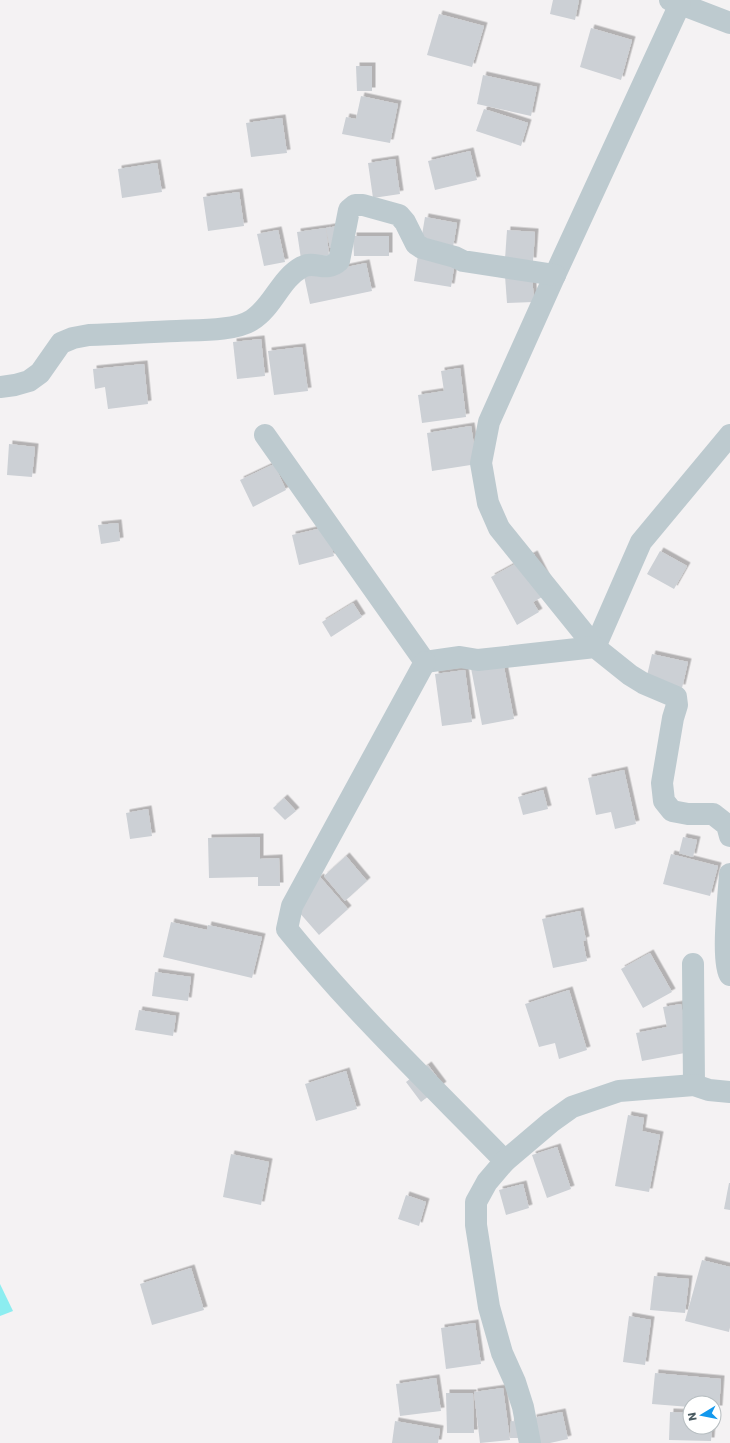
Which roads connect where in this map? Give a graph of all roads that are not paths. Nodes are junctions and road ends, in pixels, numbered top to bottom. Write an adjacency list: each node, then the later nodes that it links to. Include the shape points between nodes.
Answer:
1 (675, 2): 2 (street); 3 (street)
2 (730, 23)
3 (555, 275): 4 (street, via 462,261 422,248 416,244 399,215 355,205 349,210 339,260 334,266 303,266 292,274 264,311 251,321 226,328 73,338 61,343 40,373 29,381); 7 (street, via 489,422 481,463 488,503 499,528)
4 (0, 387)
5 (265, 435): 8 (street)
6 (730, 435): 7 (street, via 641,542)
7 (595, 647): 8 (street, via 478,660 460,657); 9 (street, via 630,675 676,697 677,705 662,783 664,801 672,811 713,814 727,825)
8 (425, 662): 15 (street, via 292,906 287,930 349,1001)
9 (730, 836)
10 (730, 874): 12 (street, via 726,962)
11 (693, 964): 13 (street)
12 (730, 975)
13 (694, 1086): 14 (street); 15 (street, via 619,1091 572,1107)
14 (730, 1092)
15 (505, 1162): 16 (street, via 487,1182 476,1202 476,1225 489,1307 502,1353 523,1407)
16 (530, 1443)

